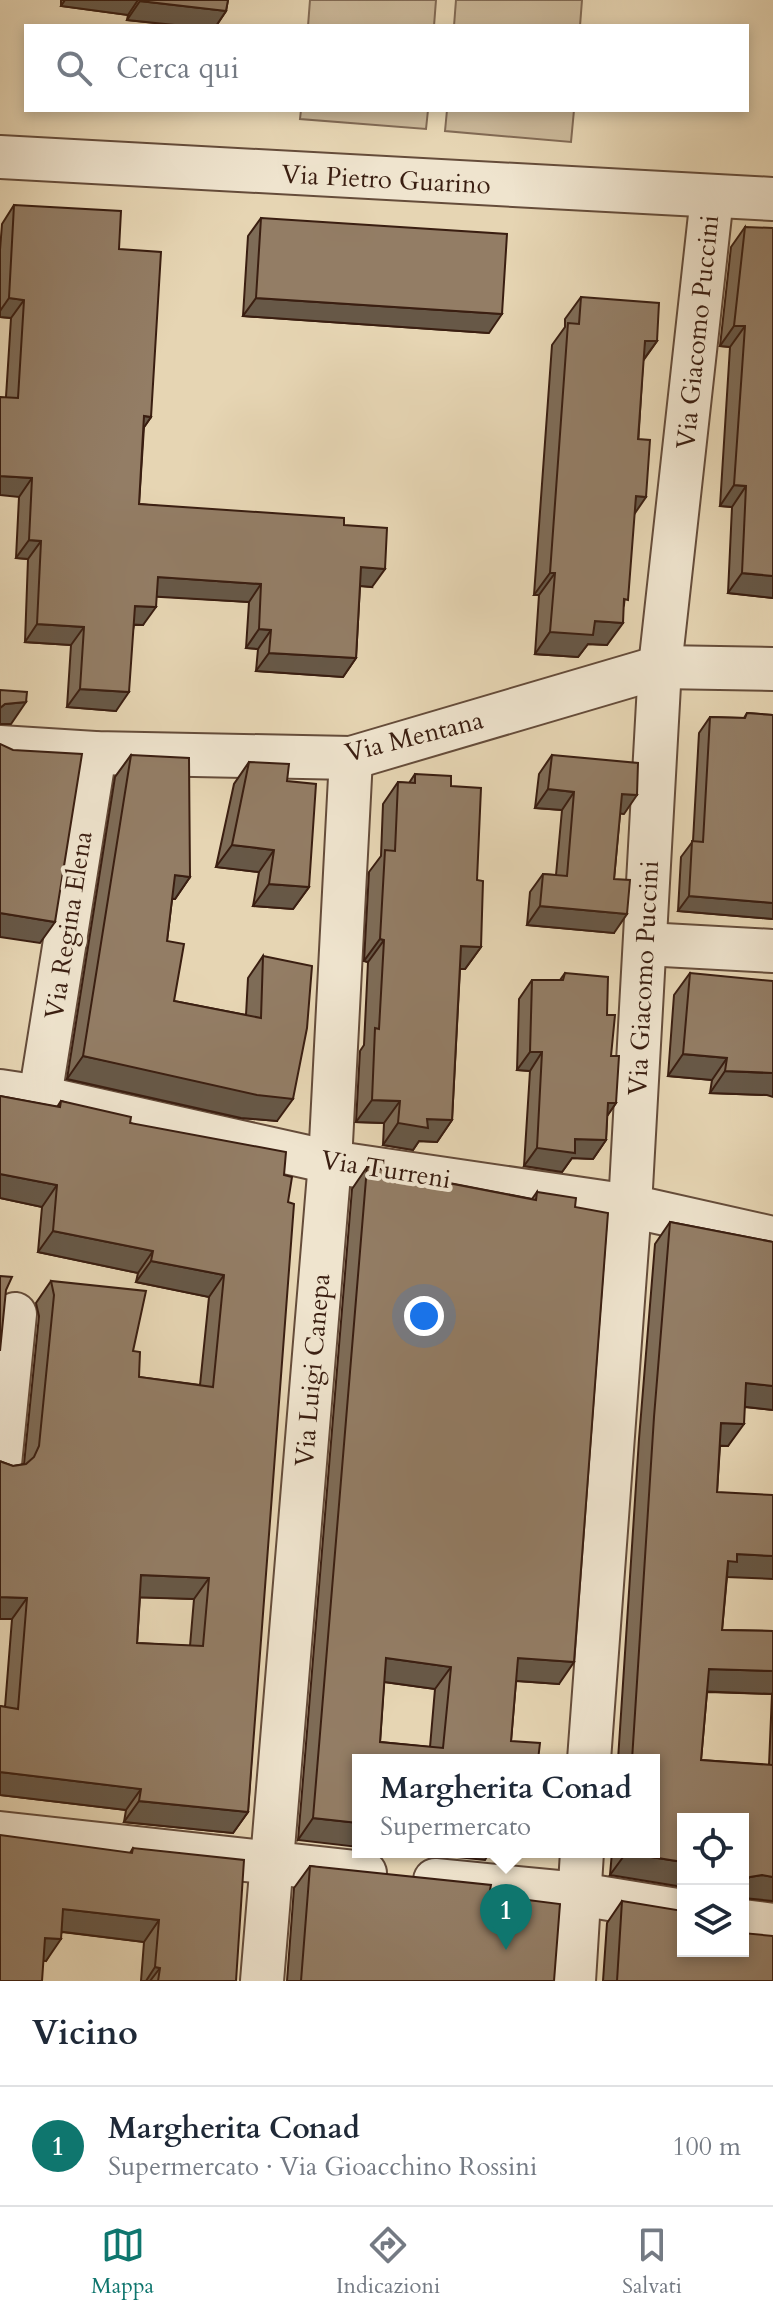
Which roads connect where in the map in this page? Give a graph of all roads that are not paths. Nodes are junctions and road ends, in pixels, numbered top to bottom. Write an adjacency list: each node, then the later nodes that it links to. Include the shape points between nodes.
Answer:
1 (0, 157): 2 (street, Via Pietro Guarino)
2 (712, 197): 3 (street, Via Pietro Guarino); 4 (street, Via Giacomo Puccini)
3 (773, 199)
4 (660, 667): 5 (street, Via Mentana); 8 (street, Via Mentana); 9 (street, Via Giacomo Puccini)
5 (773, 669)
6 (0, 747): 7 (street, Via Mentana)
7 (95, 753): 8 (street, Via Mentana); 11 (street, Via Regina Elena)
8 (351, 758): 12 (street, Via Luigi Canepa)
9 (645, 944): 10 (street); 13 (street, Via Giacomo Puccini)
10 (773, 951)
11 (20, 1094): 12 (street, Via Turreni)
12 (330, 1162): 13 (street, Via Turreni); 20 (street, Via Luigi Canepa)
13 (630, 1206): 14 (street, Via Turreni); 17 (street, Via Giacomo Puccini)
14 (773, 1238)
15 (15, 1314): 16 (street)
16 (0, 1464)
17 (589, 1754)
18 (0, 1833): 20 (street)
19 (582, 1858): 21 (street)
20 (272, 1863): 21 (street); 25 (street, Via Luigi Canepa)
21 (579, 1894): 22 (street); 26 (street)
22 (677, 1910)
23 (749, 1922): 24 (street)
24 (773, 1925)
25 (262, 1981)
26 (574, 1981)

